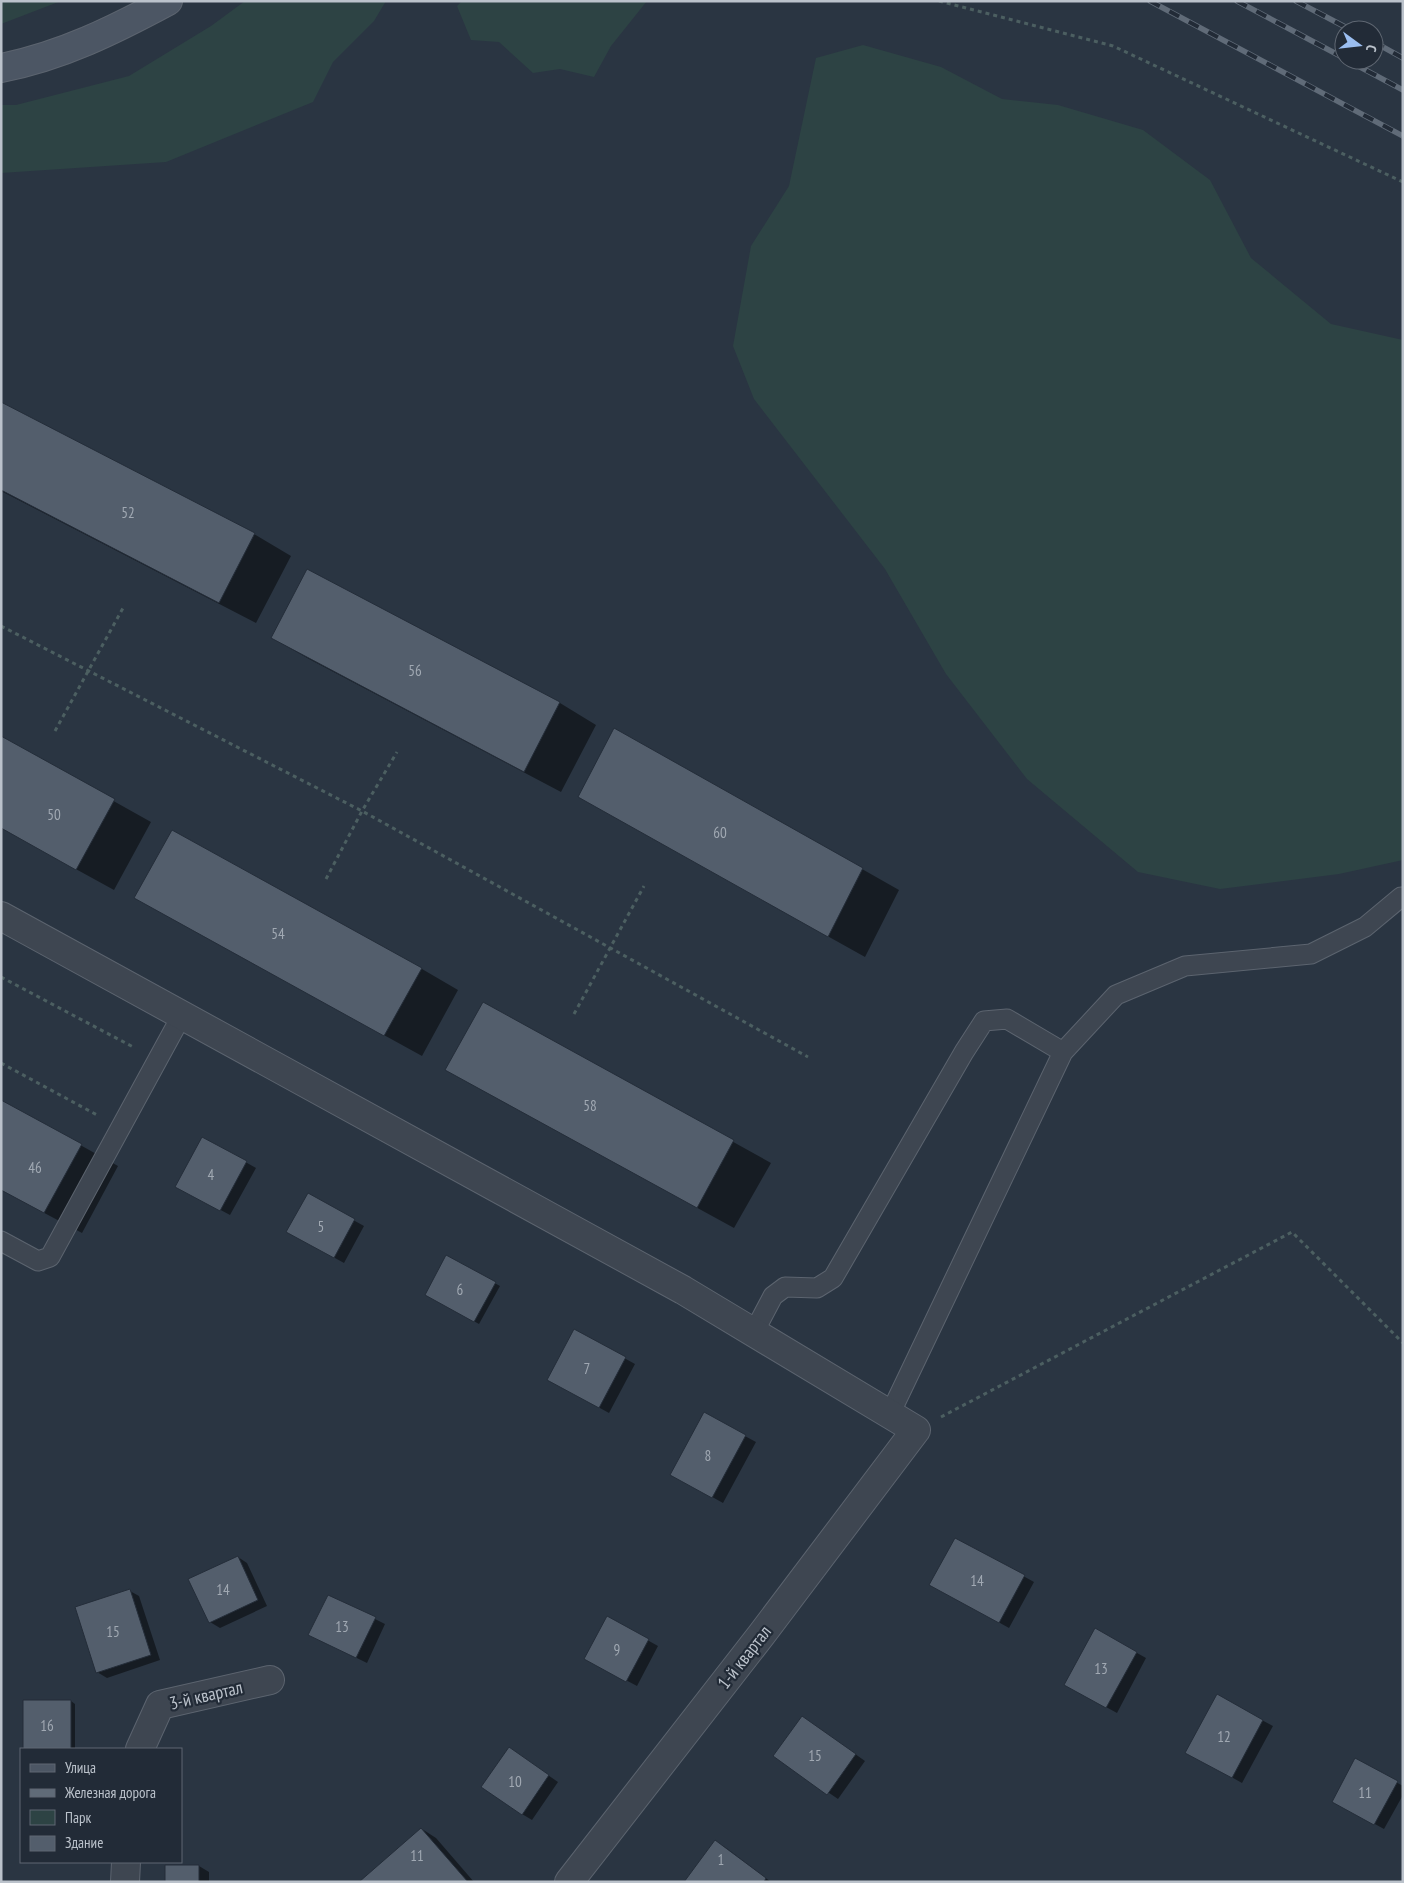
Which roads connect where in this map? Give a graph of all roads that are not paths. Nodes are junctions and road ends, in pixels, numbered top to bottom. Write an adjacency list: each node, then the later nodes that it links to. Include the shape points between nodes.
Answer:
1 (168, 1): 2 (street, via 106,34 28,63)
2 (1, 68)
3 (1401, 897): 6 (lane, via 1365,927 1311,954 1185,966 1116,995)
4 (1, 916): 5 (street)
5 (182, 1015): 7 (lane, via 50,1257 38,1261); 8 (street)
6 (1063, 1052): 8 (lane, via 1007,1019 984,1021 833,1278 817,1288 785,1287 773,1296); 9 (lane)
7 (1, 1241)
8 (754, 1332): 9 (street)
9 (890, 1414): 14 (street, 1-й квартал, via 916,1430)
10 (270, 1680): 11 (street, 3-й квартал, via 160,1705)
11 (140, 1748)
12 (126, 1863): 13 (street)
13 (126, 1882)
14 (569, 1882)

